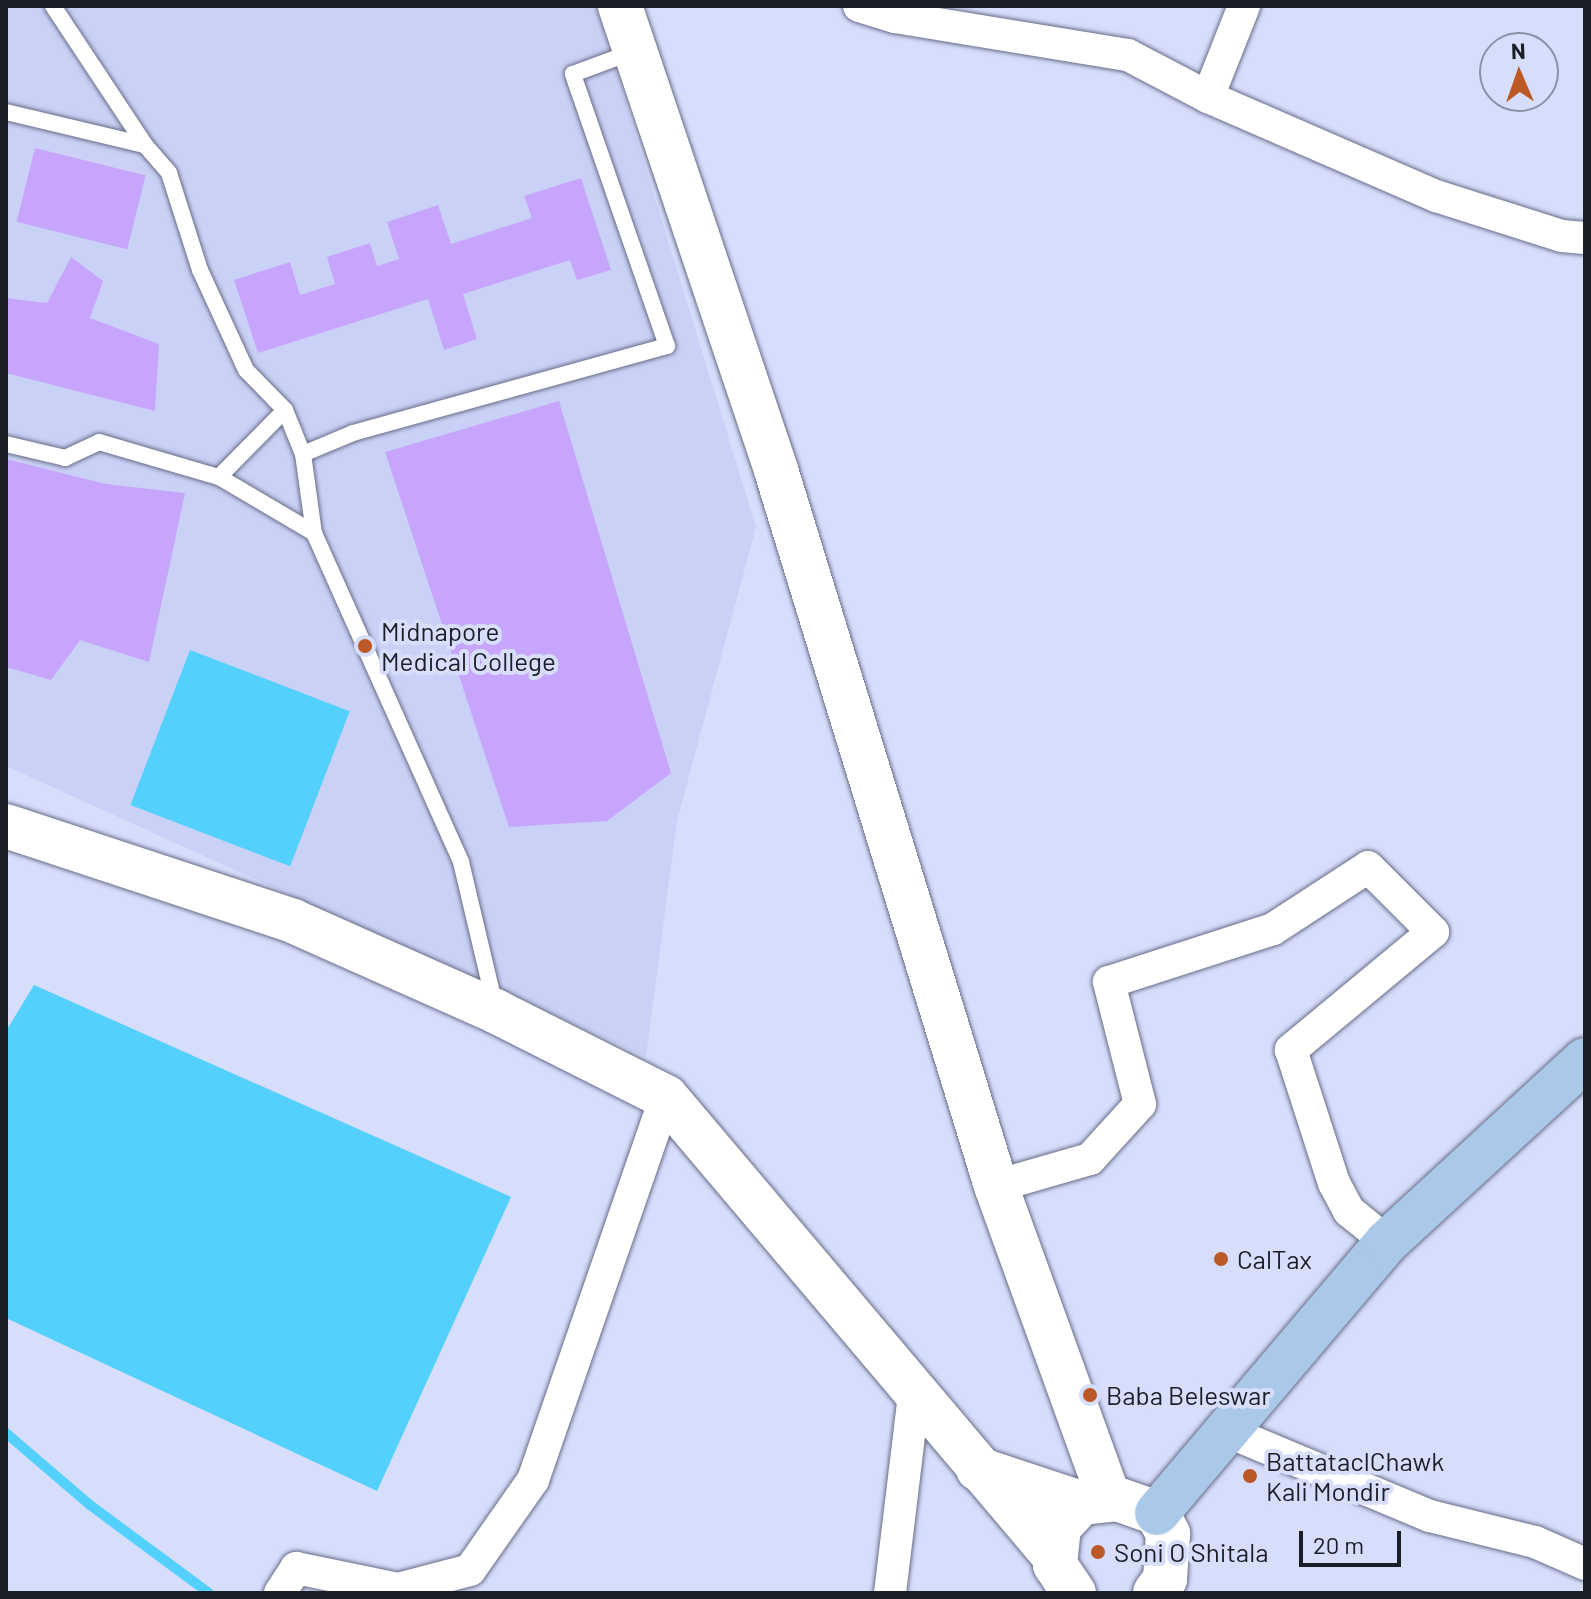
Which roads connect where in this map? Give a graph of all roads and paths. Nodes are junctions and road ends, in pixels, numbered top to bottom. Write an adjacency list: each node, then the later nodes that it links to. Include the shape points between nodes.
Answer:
1 (53, 6): 8 (lane)
2 (620, 6): 5 (main road)
3 (859, 6): 6 (street, via 895,17 1128,55)
4 (1244, 6): 6 (street)
5 (635, 51): 12 (lane, via 573,74 667,346 353,433); 19 (main road, via 776,470)
6 (1208, 97): 9 (street, via 1436,196 1562,236)
7 (6, 112): 8 (lane)
8 (145, 145): 10 (lane, via 169,173 200,270 246,370)
9 (1585, 238)
10 (285, 410): 12 (lane); 13 (lane)
11 (6, 444): 13 (lane, via 65,458 99,442)
12 (303, 454): 14 (lane)
13 (219, 477): 14 (lane)
14 (314, 533): 16 (lane, via 461,862)
15 (6, 826): 16 (main road, via 293,921)
16 (497, 1012): 18 (main road)
17 (1585, 1060): 20 (main road)
18 (666, 1097): 21 (main road); 28 (street, via 533,1480 470,1570 398,1589 296,1568)
19 (996, 1186): 20 (street, via 1090,1159 1140,1104 1109,982 1273,929 1368,867 1433,932 1291,1050 1334,1183 1349,1211); 24 (main road)
20 (1387, 1242): 22 (main road)
21 (915, 1386): 23 (main road); 29 (street)
22 (1224, 1430): 25 (main road); 26 (street, via 1430,1516 1535,1542)
23 (976, 1468): 24 (main road); 27 (main road)
24 (1095, 1501): 25 (main road, via 1132,1500); 27 (main road, via 1059,1527)
25 (1157, 1513): 30 (main road, via 1168,1534 1170,1556)
26 (1585, 1564)
27 (1064, 1574)
28 (280, 1593)
29 (890, 1593)
30 (1155, 1593)

